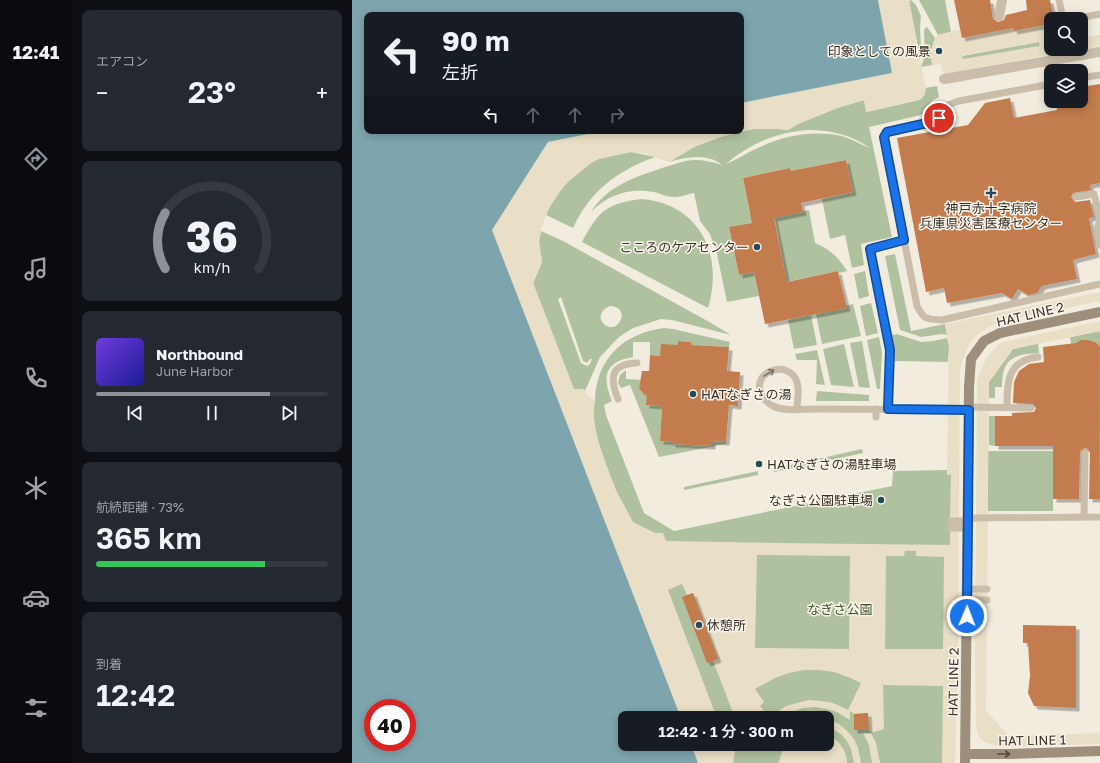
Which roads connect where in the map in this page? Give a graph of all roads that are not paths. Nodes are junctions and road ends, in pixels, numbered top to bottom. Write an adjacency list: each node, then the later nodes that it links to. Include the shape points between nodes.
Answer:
1 (1002, 0): 5 (street)
2 (1059, 0): 3 (lane)
3 (1062, 12)
4 (1100, 14): 6 (lane)
5 (999, 16)
6 (1088, 16)
7 (1098, 52): 10 (street)
8 (1100, 75): 9 (lane)
9 (1088, 77)
10 (944, 79)
11 (1044, 85): 15 (lane, via 959,100 948,105 936,121 887,132 884,137)
12 (1076, 197): 13 (lane, via 1094,194)
13 (1100, 216)
14 (1100, 220): 16 (lane, via 1097,229)
15 (904, 240): 17 (lane, via 916,306 921,316 928,318 942,320); 26 (lane, via 870,249 890,350)
16 (1100, 245)
17 (1100, 284)
18 (1100, 312): 27 (street, HAT LINE 2, via 1000,332 984,341 971,359)
19 (1038, 357): 22 (lane, via 1023,360 1012,371 1007,388)
20 (637, 363): 21 (lane, via 626,363 615,371 614,391)
21 (618, 399)
22 (1007, 408): 23 (lane); 27 (lane)
23 (1031, 408)
24 (797, 409): 24 (lane, one-way to 24, via 773,406 765,400 760,392 759,383 763,376 779,368 789,371 795,377 798,386); 25 (lane)
25 (873, 409): 26 (lane); 28 (lane)
26 (888, 409): 27 (lane)
27 (969, 409): 32 (street, HAT LINE 2)
28 (872, 417)
29 (1085, 454): 30 (lane)
30 (1084, 517): 31 (lane); 32 (lane)
31 (1099, 517)
32 (968, 522): 33 (lane); 34 (street, HAT LINE 2)
33 (950, 525)
34 (967, 589): 35 (lane); 36 (street, HAT LINE 2)
35 (987, 589)
36 (967, 600): 37 (lane); 39 (street, HAT LINE 2)
37 (987, 600)
38 (1100, 751): 39 (street, HAT LINE 1, one-way to 38)
39 (965, 758)

